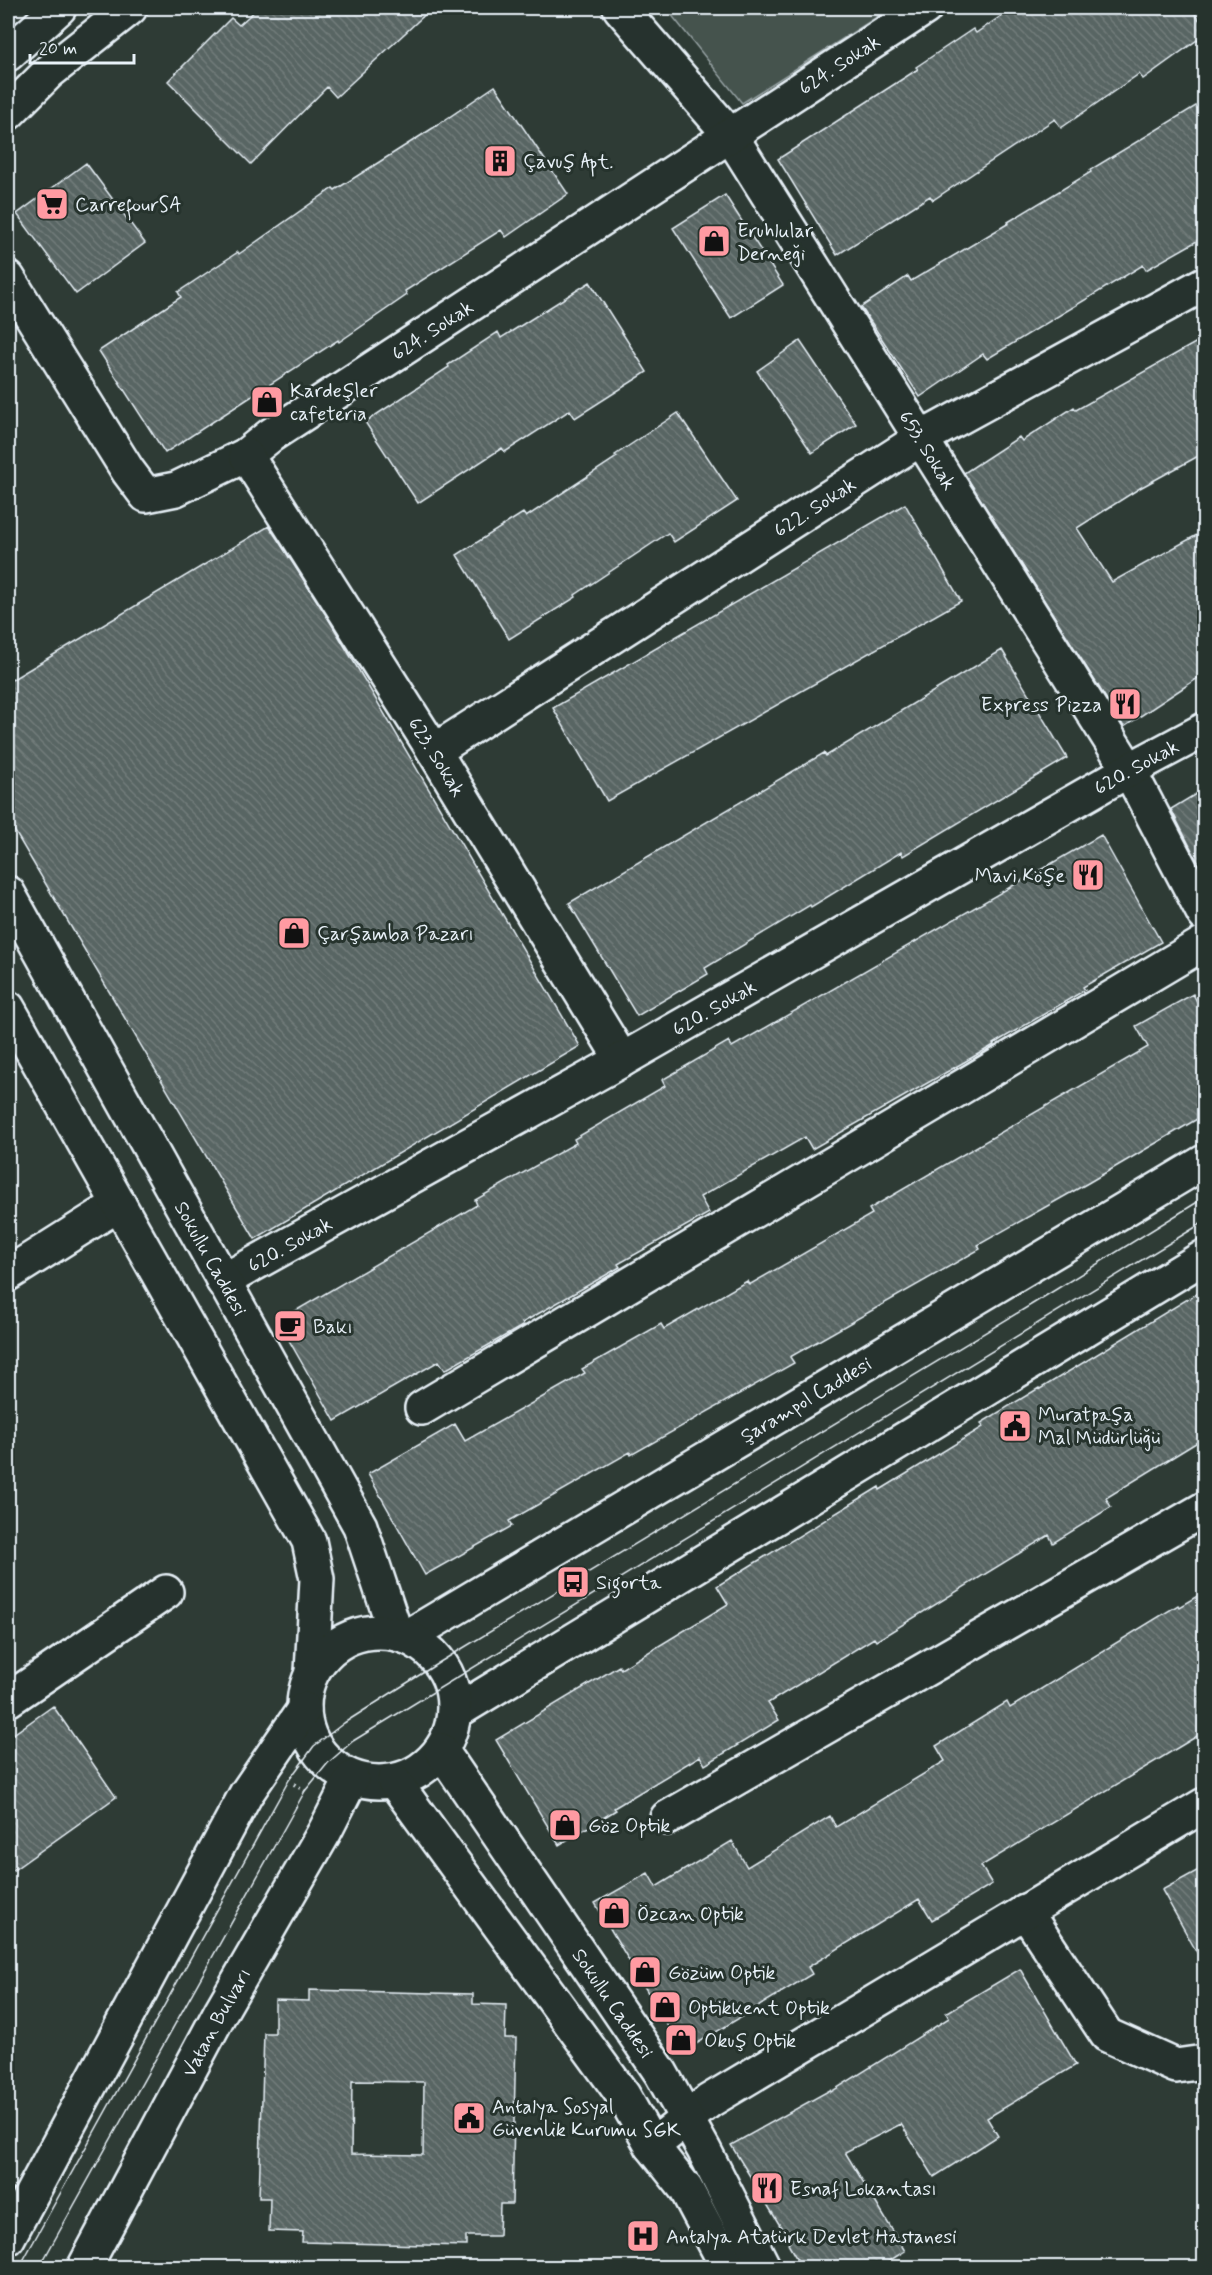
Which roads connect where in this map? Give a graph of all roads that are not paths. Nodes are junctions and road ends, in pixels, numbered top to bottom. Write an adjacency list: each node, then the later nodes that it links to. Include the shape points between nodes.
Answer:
1 (59, 8): 5 (street)
2 (130, 8): 6 (street, via 49,72)
3 (620, 8): 7 (street, 653. Sokak)
4 (925, 8): 7 (street, 624. Sokak)
5 (8, 54)
6 (8, 113)
7 (731, 136): 10 (street, 653. Sokak); 11 (street, 624. Sokak)
8 (8, 278): 11 (street, 624. Sokak, via 146,495 176,489)
9 (1204, 284): 10 (street, 622. Sokak)
10 (920, 439): 13 (street, 622. Sokak); 14 (street, 653. Sokak)
11 (246, 455): 13 (street, 623. Sokak)
12 (1204, 730): 14 (street, 620. Sokak)
13 (434, 751): 19 (street, 623. Sokak)
14 (1129, 770): 16 (street, 653. Sokak); 19 (street, 620. Sokak)
15 (8, 893): 24 (street, Sokullu Caddesi)
16 (1204, 914)
17 (1204, 943): 25 (street)
18 (8, 1008): 21 (street)
19 (622, 1060): 24 (street, 620. Sokak)
20 (1204, 1162): 28 (street, Şarampol Caddesi)
21 (119, 1204): 23 (street); 29 (street, via 309,1541 317,1578)
22 (1204, 1257): 32 (street)
23 (8, 1274)
24 (224, 1281): 28 (street, Sokullu Caddesi, via 360,1526)
25 (422, 1408)
26 (1204, 1509): 37 (street)
27 (166, 1592): 30 (street)
28 (401, 1635): 29 (street, via 371,1632 348,1639 327,1653); 32 (street, via 425,1647 440,1662 454,1698)
29 (312, 1672): 31 (street)
30 (8, 1700)
31 (304, 1708): 34 (street, via 314,1746 328,1762); 42 (street, via 246,1794)
32 (454, 1713): 33 (street)
33 (441, 1750): 35 (street, via 413,1775); 40 (street, Sokullu Caddesi, via 661,2073)
34 (352, 1778): 35 (street, via 373,1783); 43 (street, Vatan Bulvarı, via 221,2011)
35 (394, 1781): 41 (street, via 623,2095)
36 (1204, 1805): 38 (street)
37 (667, 1818)
38 (1025, 1911): 39 (street, via 1107,2035 1176,2066); 40 (street, via 709,2101)
39 (1204, 2062)
40 (687, 2119): 41 (street); 45 (street, Sokullu Caddesi)
41 (652, 2146): 44 (street, via 686,2189)
42 (8, 2238)
43 (84, 2268)
44 (728, 2268)
45 (764, 2268)

